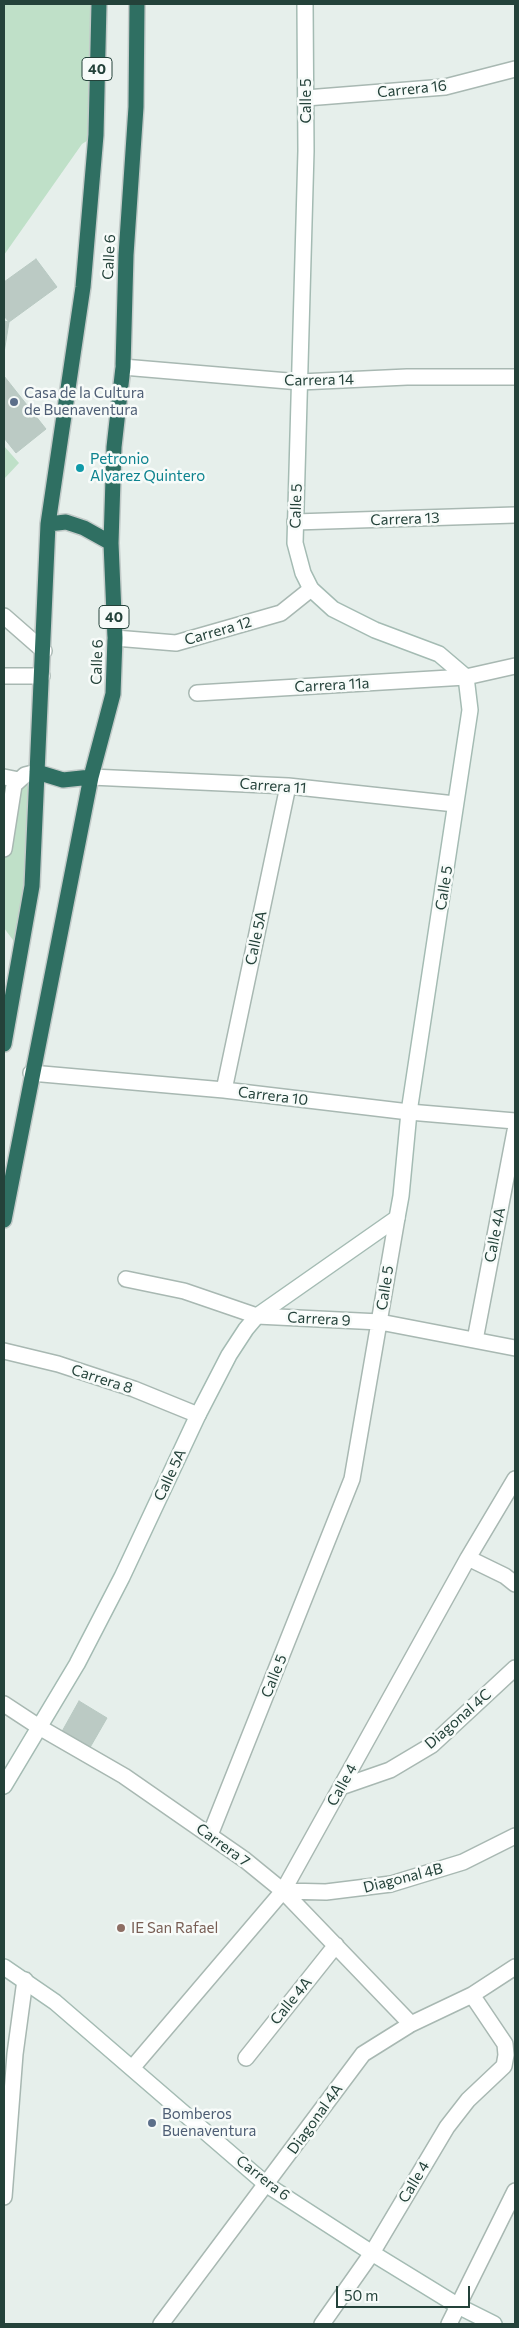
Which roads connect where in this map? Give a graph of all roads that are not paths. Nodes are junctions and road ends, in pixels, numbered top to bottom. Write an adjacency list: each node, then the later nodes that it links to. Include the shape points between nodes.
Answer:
1 (99, 4): 11 (highway, Calle 6 / 40, via 96,135 83,287)
2 (137, 4): 6 (highway, Calle 6 / 40, via 136,107 126,255)
3 (305, 4): 5 (street, Calle 5)
4 (515, 68): 5 (street, Carrera 16, via 445,87)
5 (306, 98): 8 (street, Calle 5)
6 (123, 367): 8 (street, Carrera 14); 12 (highway, Calle 6 / 40, via 114,446)
7 (515, 377): 8 (street, Carrera 14, via 407,377)
8 (300, 382): 10 (street, Calle 5)
9 (515, 515): 10 (street, Carrera 13)
10 (295, 522): 13 (street, Calle 5, via 294,543)
11 (48, 524): 12 (highway, via 66,522); 16 (highway, Calle 6 / 40)
12 (111, 543): 15 (highway, Calle 6 / 40)
13 (311, 589): 15 (street, Carrera 12, via 281,613 176,643); 20 (street, Calle 5, via 333,609 375,630 439,654)
14 (4, 616): 16 (street)
15 (115, 638): 23 (highway, Calle 6 / 40, via 113,694)
16 (44, 651): 19 (highway, Calle 6 / 40)
17 (515, 666): 20 (street)
18 (4, 676): 19 (street)
19 (42, 676): 22 (highway, Calle 6 / 40)
20 (466, 677): 21 (street, Carrera 11a); 26 (street, Calle 5, via 470,710)
21 (198, 693)
22 (38, 772): 23 (highway, via 63,780); 24 (street); 28 (highway, Calle 6 / 40, via 32,886)
23 (91, 777): 25 (street, Carrera 11); 29 (highway, Calle 6 / 40)
24 (11, 778): 27 (street, via 14,785)
25 (288, 786): 26 (street, Carrera 11); 30 (street, Calle 5A)
26 (455, 804): 31 (street, Calle 5)
27 (4, 849)
28 (4, 1044)
29 (31, 1073): 30 (street, Carrera 10); 35 (highway, Calle 6 / 40)
30 (224, 1090): 31 (street, Carrera 10)
31 (409, 1112): 32 (street, Carrera 10); 34 (street, Calle 5)
32 (515, 1121)
33 (515, 1130): 39 (street, Calle 4A)
34 (397, 1218): 37 (street, Calle 5A); 38 (street, Calle 5)
35 (4, 1220)
36 (126, 1279): 37 (street, Carrera 9, via 184,1291)
37 (257, 1316): 38 (street, Carrera 9); 42 (street, Calle 5A, via 229,1355)
38 (380, 1322): 39 (street, Carrera 9); 51 (street, Calle 5, via 352,1479)
39 (475, 1340): 40 (street, Carrera 9)
40 (515, 1348)
41 (4, 1352): 42 (street, Carrera 8, via 58,1364 126,1386)
42 (198, 1415): 48 (street, Calle 5A, via 122,1577)
43 (515, 1479): 44 (street, Calle 4)
44 (468, 1558): 45 (street); 50 (street, Calle 4)
45 (515, 1584)
46 (515, 1668): 50 (street, Diagonal 4C, via 432,1745 390,1770)
47 (4, 1704): 48 (street, Carrera 7)
48 (39, 1728): 49 (street, Calle 5A); 51 (street, Carrera 7, via 124,1776)
49 (4, 1786)
50 (340, 1787): 53 (street, Calle 4)
51 (210, 1835): 53 (street, Carrera 7)
52 (515, 1836): 53 (street, Diagonal 4B, via 463,1862 392,1884 326,1892)
53 (283, 1892): 54 (street, Carrera 7); 62 (street, Calle 4)
54 (336, 1945): 59 (street, Carrera 7); 61 (street, Calle 4A)
55 (515, 1967): 58 (street, Diagonal 4A)
56 (4, 1968): 57 (street, Carrera 6)
57 (25, 1980): 60 (street); 62 (street, Carrera 6)
58 (472, 1995): 59 (street, Diagonal 4A); 66 (street, Calle 4, via 505,2044 504,2066 468,2100 447,2127)
59 (411, 2024): 63 (street, Diagonal 4A, via 363,2054)
60 (9, 2052): 65 (street)
61 (246, 2058)
62 (133, 2067): 63 (street, Carrera 6)
63 (268, 2185): 66 (street, Carrera 6); 68 (street, Diagonal 4A)
64 (515, 2191): 67 (street)
65 (4, 2197)
66 (372, 2253): 67 (street, Carrera 6); 69 (street, Calle 4)
67 (460, 2307): 70 (street); 71 (street, Carrera 6)
68 (161, 2324)
69 (322, 2324)
70 (449, 2324)
71 (494, 2324)

